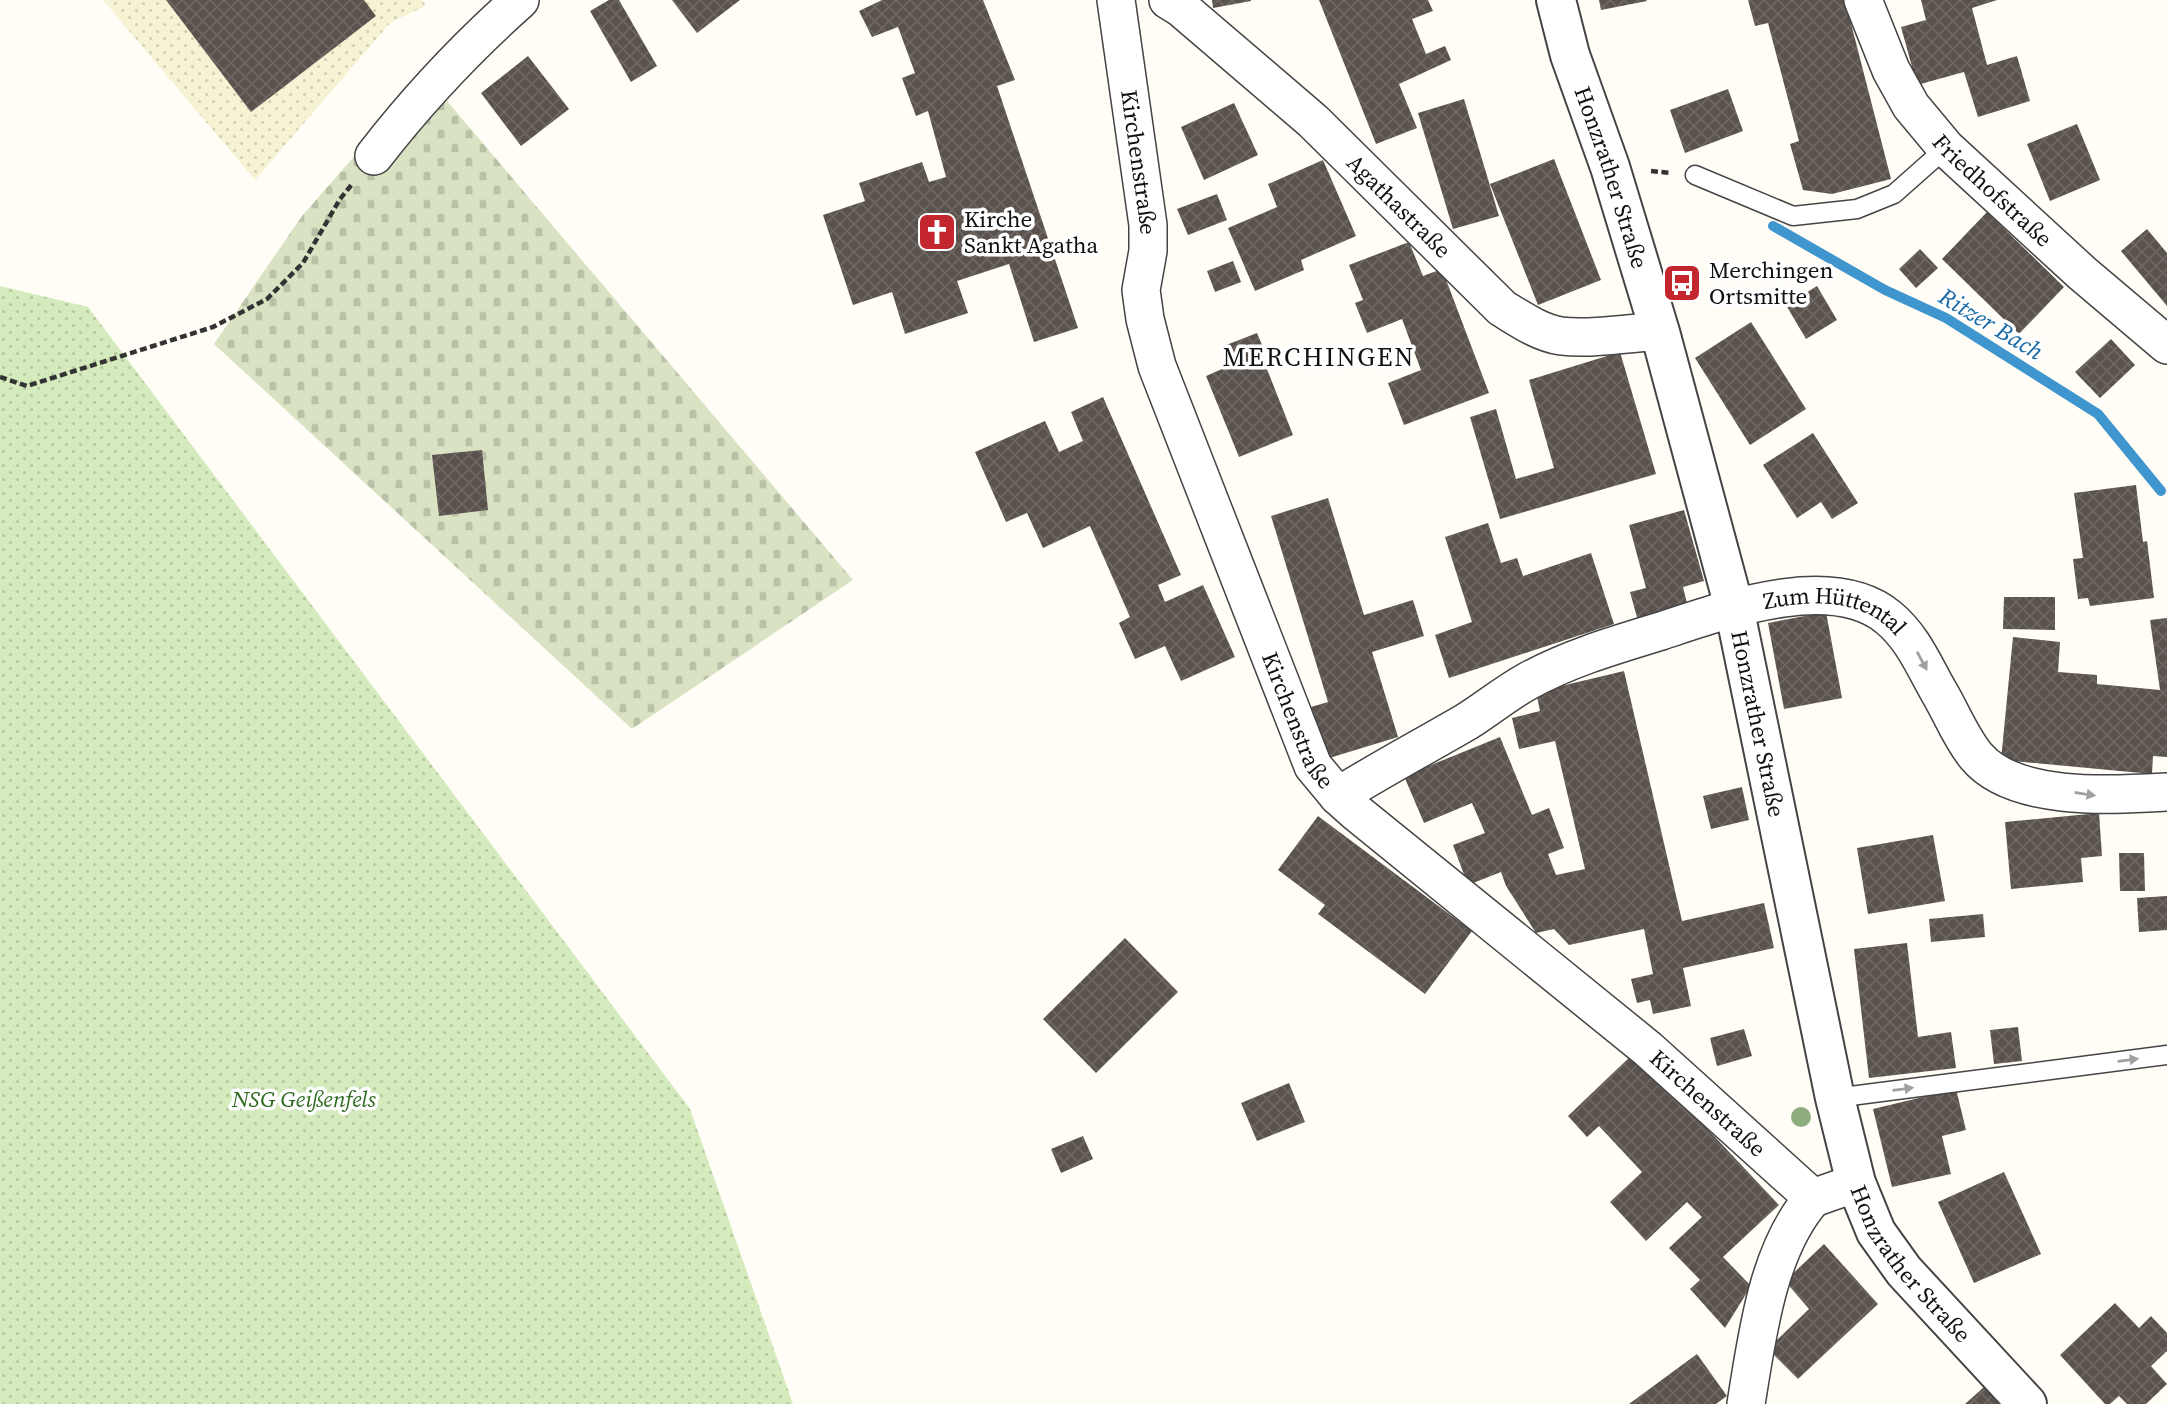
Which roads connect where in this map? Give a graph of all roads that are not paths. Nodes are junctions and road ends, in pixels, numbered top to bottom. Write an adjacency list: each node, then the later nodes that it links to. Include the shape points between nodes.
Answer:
1 (519, 0): 7 (street, via 448,67)
2 (1116, 0): 13 (street, Kirchenstraße, via 1148,225 1141,290 1157,366 1305,748 1313,766)
3 (1168, 0): 9 (street, Agathastraße, via 1313,121 1502,308 1559,335)
4 (1556, 0): 9 (street, Honzrather Straße)
5 (1863, 0): 6 (street, Friedhofstraße, via 1911,106)
6 (1946, 148): 8 (lane, via 1894,194 1857,209 1793,216); 10 (street, Friedhofstraße)
7 (373, 156)
8 (1695, 175)
9 (1660, 332): 11 (street, Honzrather Straße)
10 (2167, 345)
11 (1734, 607): 12 (street, Zum Hüttental, one-way to 12, via 1796,597 1857,601 1888,617 1913,645 1976,756 1995,773 2018,784 2097,796); 13 (street, Zum Hüttental, via 1584,655 1539,676); 15 (street, Honzrather Straße)
12 (2167, 792)
13 (1338, 796): 17 (street, Kirchenstraße, via 1648,1049)
14 (2167, 1055): 15 (lane, one-way to 14)
15 (1835, 1098): 16 (street, Honzrather Straße)
16 (1856, 1183): 17 (street); 19 (street, Honzrather Straße, via 1876,1232 1904,1271)
17 (1813, 1198): 18 (street, via 1797,1216 1762,1306)
18 (1746, 1404)
19 (2027, 1404)

